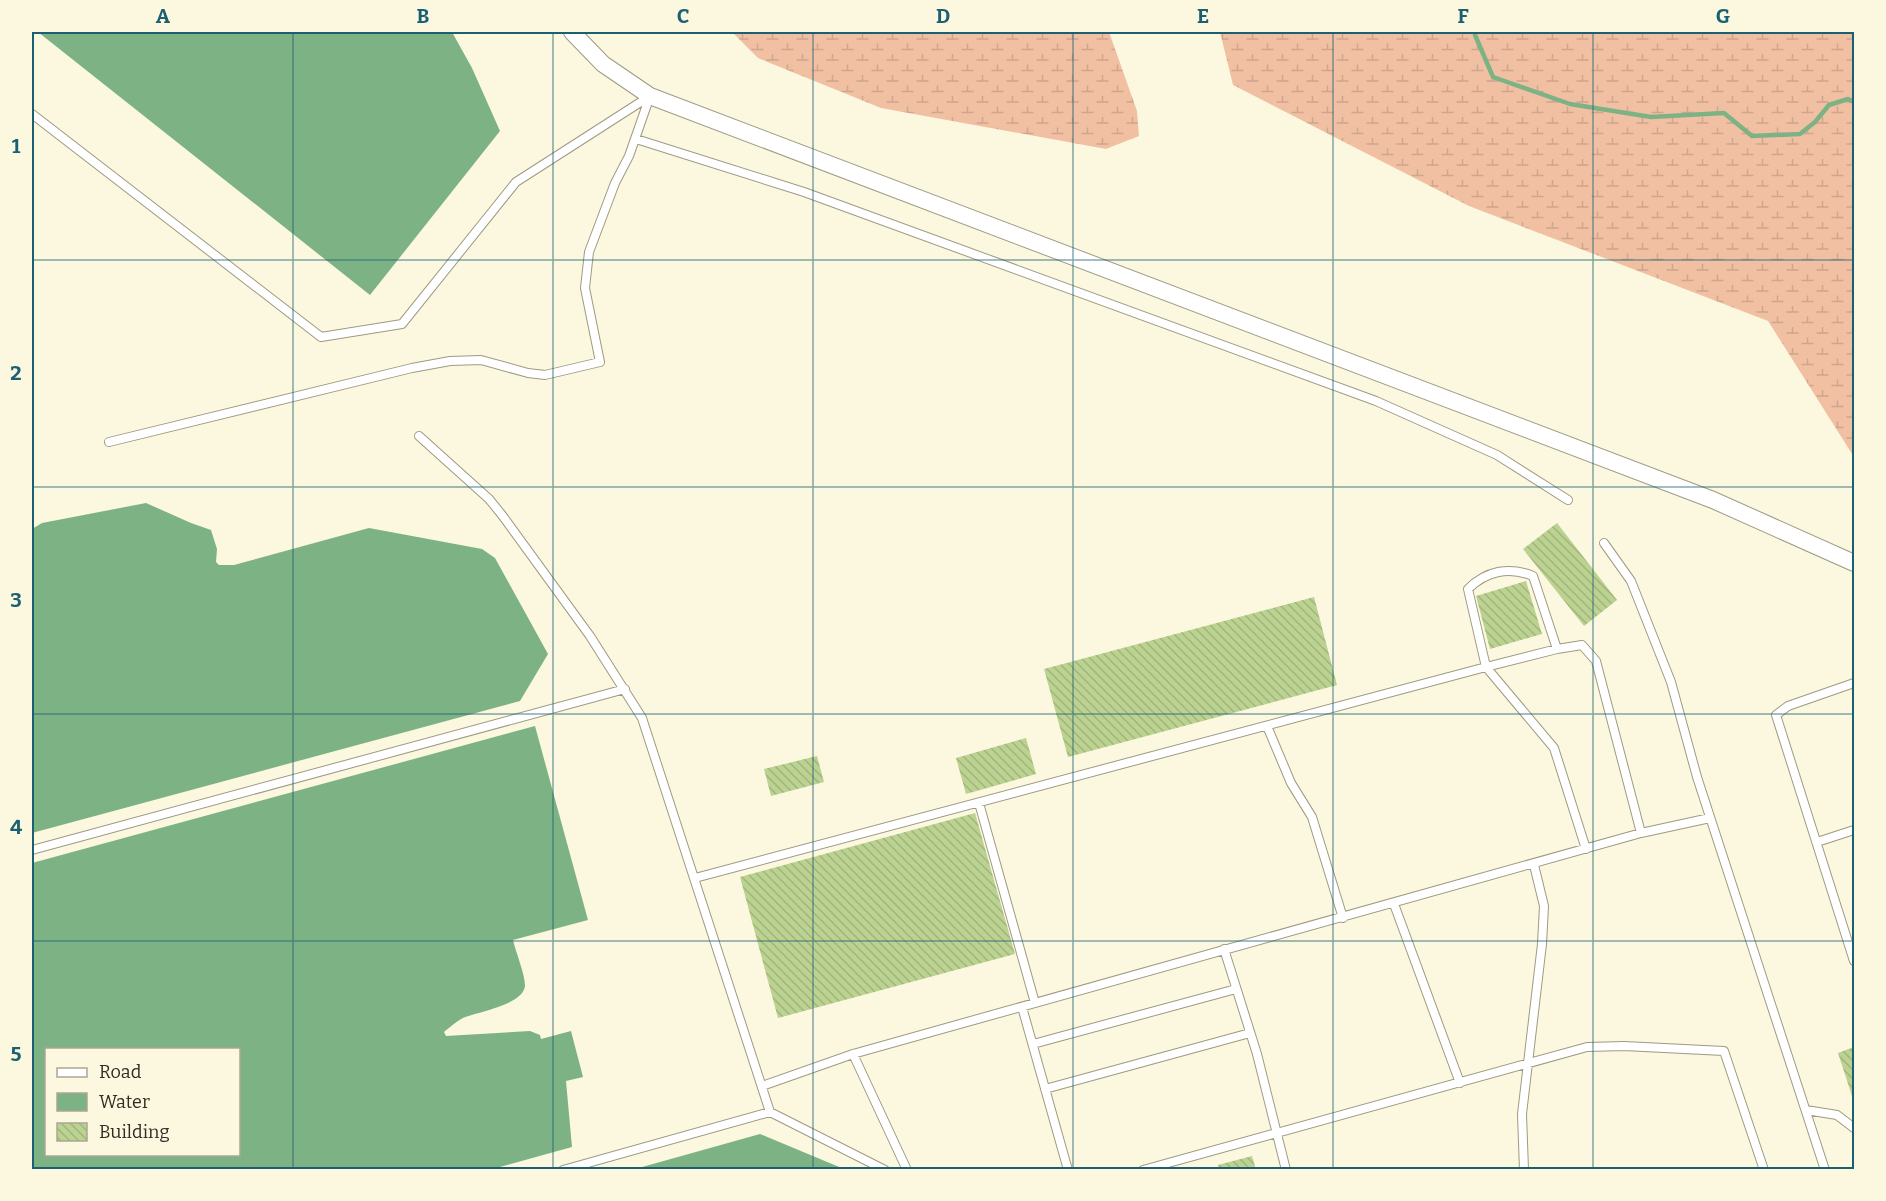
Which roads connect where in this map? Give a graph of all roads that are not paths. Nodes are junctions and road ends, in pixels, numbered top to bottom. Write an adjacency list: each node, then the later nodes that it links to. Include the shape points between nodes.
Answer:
1 (572, 32): 2 (street, via 603,64)
2 (650, 96): 3 (lane, via 516,182 402,324 321,337); 4 (lane); 9 (street, via 1702,496)
3 (32, 114)
4 (636, 139): 6 (lane, via 589,252 585,288 600,362 545,375 481,360 412,368); 7 (lane, via 804,192 1376,401 1497,455)
5 (419, 436): 13 (lane, via 489,499)
6 (109, 442)
7 (1568, 500)
8 (1604, 543): 16 (lane, via 1631,581 1671,682)
9 (1854, 563)
10 (1557, 649): 11 (lane); 11 (lane, via 1533,576 1518,570 1493,574 1468,589); 18 (lane, via 1582,645 1596,661)
11 (1486, 667): 14 (lane); 20 (lane, via 1554,748)
12 (1854, 683): 19 (lane, via 1788,706 1776,715)
13 (625, 689): 21 (lane); 23 (lane, via 642,718)
14 (1267, 726): 15 (lane); 25 (lane, via 1291,783 1312,817)
15 (979, 803): 23 (lane); 29 (lane)
16 (1710, 818): 18 (lane); 38 (lane)
17 (1854, 830): 19 (lane)
18 (1641, 833): 20 (lane)
19 (1817, 842): 27 (lane)
20 (1586, 849): 22 (lane)
21 (32, 850)
22 (1534, 865): 24 (lane); 34 (lane, via 1544,906)
23 (695, 878): 36 (lane)
24 (1394, 903): 25 (lane); 35 (lane)
25 (1343, 918): 26 (lane)
26 (1224, 949): 28 (lane); 29 (lane)
27 (1854, 961)
28 (1236, 989): 31 (lane); 32 (lane)
29 (1035, 1003): 30 (lane)
30 (1022, 1007): 32 (lane); 33 (lane)
31 (1250, 1033): 37 (lane); 41 (lane)
32 (1033, 1044): 37 (lane)
33 (853, 1054): 36 (lane); 44 (lane)
34 (1526, 1064): 35 (lane); 48 (lane, via 1522,1114); 49 (lane, via 1587,1047 1724,1051)
35 (1460, 1083): 41 (lane)
36 (762, 1086): 39 (lane)
37 (1046, 1089): 45 (lane)
38 (1806, 1110): 40 (lane, via 1837,1115); 50 (lane)
39 (770, 1113): 42 (lane); 43 (lane)
40 (1854, 1128)
41 (1277, 1132): 46 (lane); 47 (lane)
42 (563, 1170)
43 (885, 1170)
44 (907, 1170)
45 (1068, 1170)
46 (1143, 1170)
47 (1286, 1170)
48 (1524, 1170)
49 (1764, 1170)
50 (1825, 1170)

